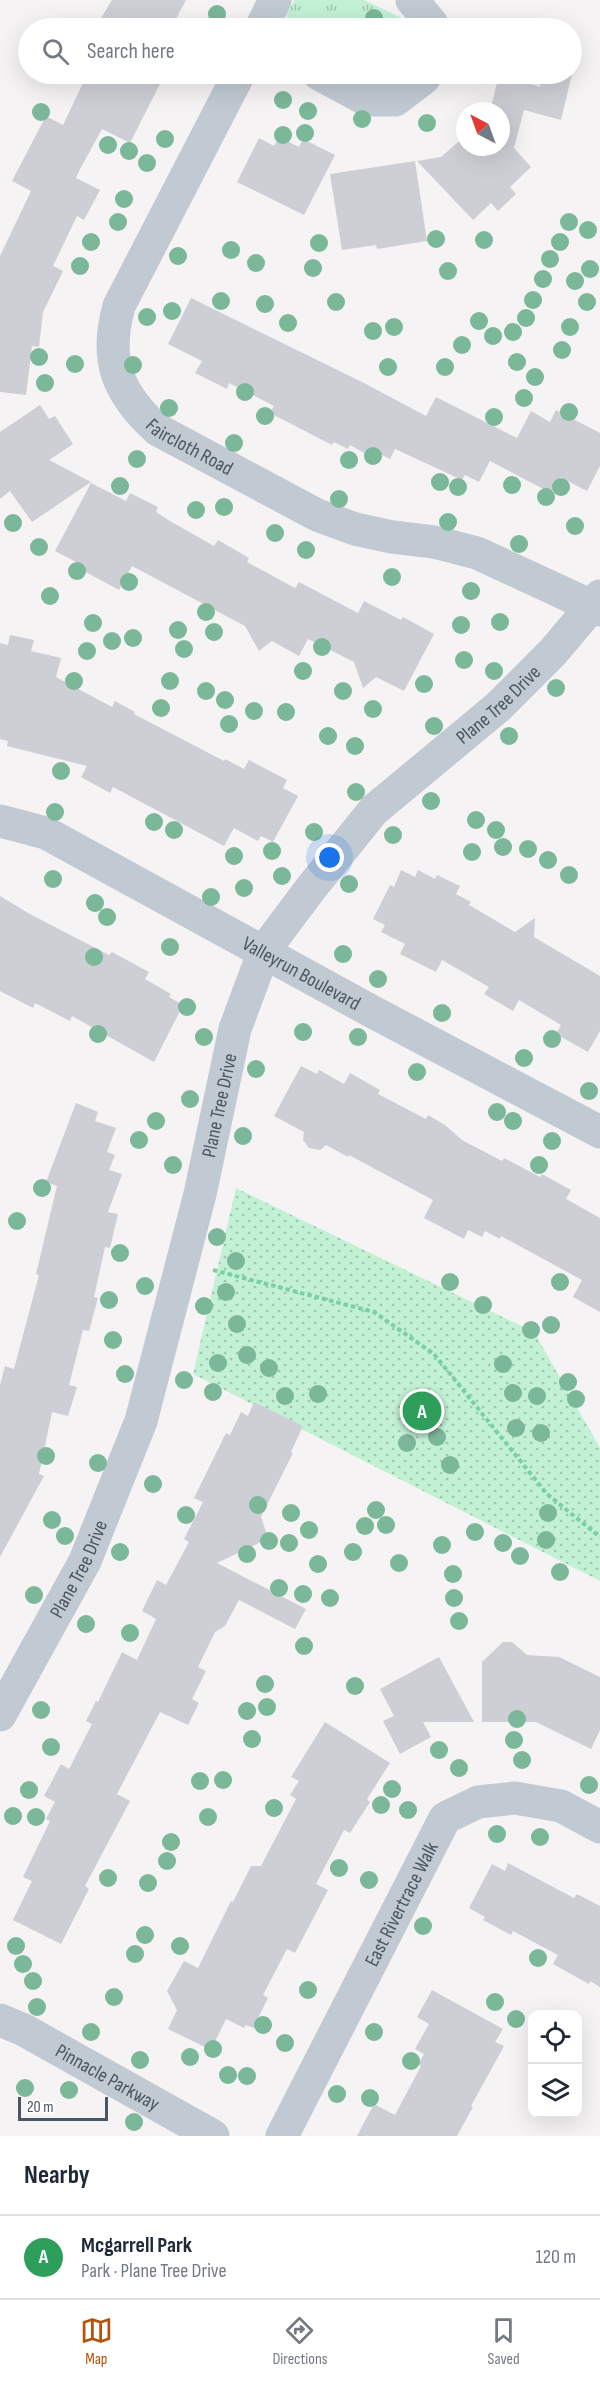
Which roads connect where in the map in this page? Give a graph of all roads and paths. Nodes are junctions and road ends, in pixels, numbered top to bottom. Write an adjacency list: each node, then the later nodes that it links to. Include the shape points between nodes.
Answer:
1 (275, 0): 3 (street)
2 (412, 0): 4 (street)
3 (266, 18)
4 (427, 18)
5 (234, 84): 8 (street, Faircloth Road, via 119,306 112,350 125,393 138,412 158,430 317,515 355,529 477,553)
6 (337, 84): 7 (street, via 367,100 395,100)
7 (416, 84)
8 (598, 605): 10 (street, Plane Tree Drive, via 498,706 374,810)
9 (0, 821): 10 (street, Valleyrun Boulevard, via 46,833)
10 (264, 951): 11 (street, Valleyrun Boulevard); 12 (street, Plane Tree Drive, via 235,1029)
11 (600, 1132)
12 (183, 1262): 13 (path, via 374,1312 434,1354 547,1494); 14 (street, Plane Tree Drive, via 141,1421 85,1561)
13 (600, 1537)
14 (0, 1715)
15 (600, 1827): 18 (street, East Rivertrace Walk, via 561,1806 515,1798 478,1802 446,1818)
16 (0, 2020): 17 (street, Pinnacle Parkway)
17 (213, 2136)
18 (282, 2136)

